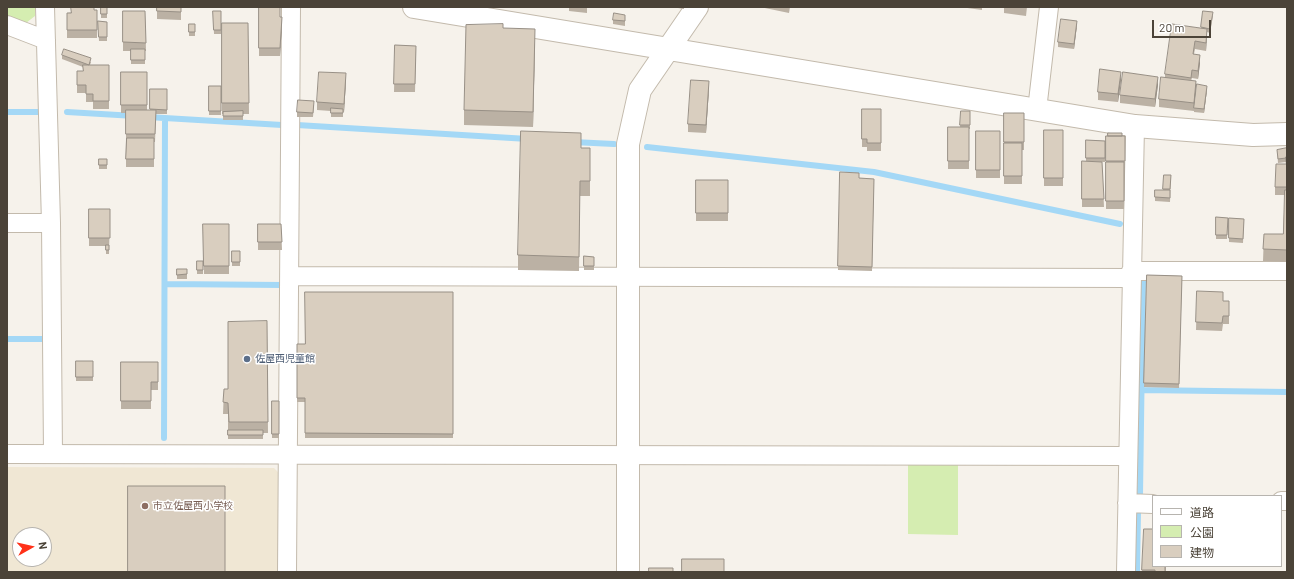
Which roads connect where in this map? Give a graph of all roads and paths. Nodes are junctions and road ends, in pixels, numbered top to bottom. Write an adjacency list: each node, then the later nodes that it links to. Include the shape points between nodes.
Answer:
1 (45, 7): 7 (street)
2 (291, 7): 16 (street)
3 (414, 7): 8 (street)
4 (697, 7): 8 (street)
5 (1049, 7): 9 (street)
6 (7, 25): 7 (street)
7 (46, 40): 13 (street)
8 (667, 49): 9 (street); 17 (street, via 640,90 628,144)
9 (1037, 110): 10 (street)
10 (1135, 126): 11 (street, via 1253,135); 15 (street)
11 (1287, 134)
12 (7, 223): 13 (street)
13 (51, 223): 19 (street)
14 (1287, 271): 15 (street)
15 (1131, 274): 17 (street); 22 (street)
16 (290, 276): 17 (street); 20 (street)
17 (627, 277): 21 (street)
18 (7, 454): 19 (street)
19 (53, 454): 20 (street)
20 (287, 454): 21 (street); 25 (street)
21 (628, 454): 22 (street); 26 (street)
22 (1128, 456): 23 (street)
23 (1127, 503): 24 (street); 27 (street)
24 (1152, 504)
25 (287, 572)
26 (628, 572)
27 (1126, 572)

